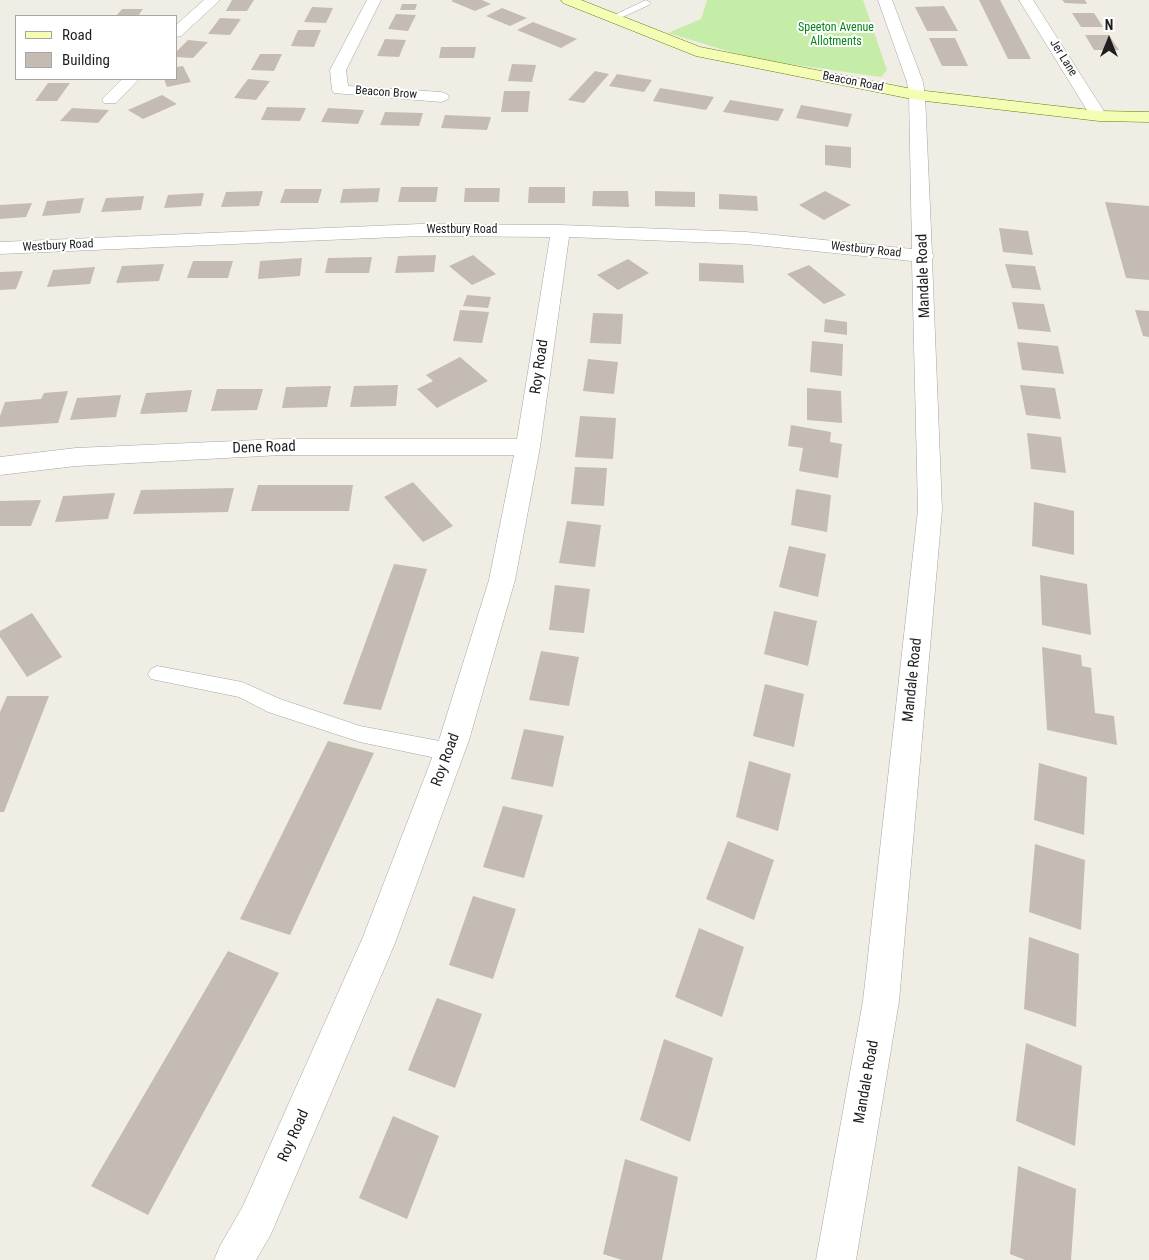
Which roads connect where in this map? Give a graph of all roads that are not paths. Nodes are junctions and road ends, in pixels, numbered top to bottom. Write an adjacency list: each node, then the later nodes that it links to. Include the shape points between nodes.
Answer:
1 (213, 0): 8 (street)
2 (374, 0): 11 (street, Beacon Brow, via 338,70 340,90)
3 (568, 0): 7 (main road, Beacon Road)
4 (885, 0): 10 (street, Mandale Road)
5 (1026, 0): 13 (street, Jer Lane)
6 (646, 3): 7 (lane)
7 (613, 18): 10 (main road, Beacon Road, via 696,51)
8 (178, 31)
9 (130, 80): 12 (street)
10 (917, 95): 13 (main road, Beacon Road); 17 (street, Mandale Road)
11 (441, 97)
12 (110, 100)
13 (1099, 116): 14 (main road, Beacon Road)
14 (1149, 116)
15 (560, 231): 16 (street, Westbury Road, via 420,230); 17 (street, Westbury Road, via 746,238); 18 (street, Roy Road)
16 (0, 248)
17 (924, 256): 23 (street, Mandale Road, via 930,510 881,1001)
18 (528, 447): 19 (street, Dene Road, via 282,447 76,457); 21 (street, Roy Road, via 502,580)
19 (0, 466)
20 (157, 674): 21 (lane, via 242,690 275,706 360,734)
21 (450, 752): 22 (street, Roy Road, via 378,943 257,1220)
22 (234, 1260)
23 (836, 1260)

